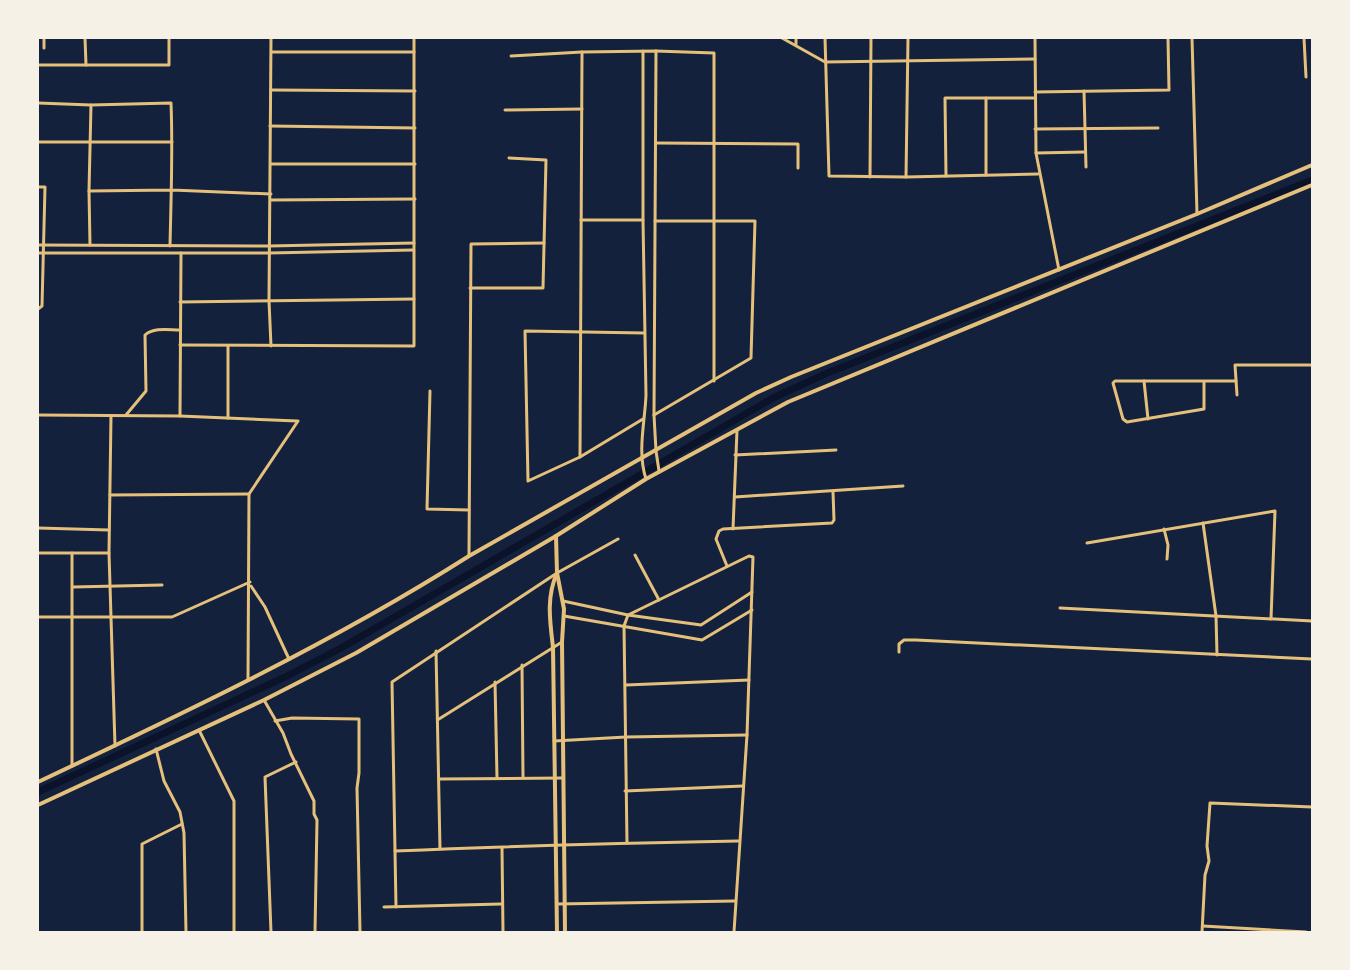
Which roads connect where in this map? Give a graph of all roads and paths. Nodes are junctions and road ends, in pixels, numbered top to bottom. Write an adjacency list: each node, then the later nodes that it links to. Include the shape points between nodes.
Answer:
1 (44, 38): 16 (street)
2 (85, 38): 28 (street)
3 (169, 38): 28 (street, via 170,65)
4 (271, 38): 19 (street)
5 (414, 38): 20 (street)
6 (782, 38): 15 (street)
7 (796, 38): 15 (street)
8 (825, 38): 25 (street)
9 (871, 38): 26 (street)
10 (908, 38): 24 (street)
11 (1035, 38): 23 (street)
12 (1168, 38): 32 (street, via 1169,90)
13 (1192, 38): 70 (street)
14 (1304, 38): 29 (street)
15 (796, 44): 25 (street)
16 (44, 48)
17 (643, 51): 18 (street); 21 (street); 72 (street)
18 (656, 51): 48 (street); 49 (street, via 714,53)
19 (271, 52): 20 (street); 30 (street)
20 (414, 52): 31 (street)
21 (582, 52): 22 (street); 38 (street)
22 (511, 56)
23 (1035, 59): 24 (street); 33 (street)
24 (908, 61): 26 (street); 62 (street)
25 (825, 62): 26 (street); 61 (street, via 829,176)
26 (872, 62): 61 (street)
27 (38, 65): 28 (street)
28 (86, 65)
29 (1306, 77)
30 (271, 90): 31 (street); 40 (street)
31 (415, 91): 41 (street)
32 (1084, 91): 33 (street); 42 (street)
33 (1035, 92): 35 (street)
34 (986, 98): 35 (street); 59 (street); 60 (street, via 945,98)
35 (1035, 98): 44 (street)
36 (38, 103): 37 (street)
37 (91, 105): 46 (street); 47 (street, via 171,103)
38 (582, 109): 39 (street); 71 (street)
39 (505, 110)
40 (270, 126): 41 (street); 53 (street)
41 (415, 128): 54 (street)
42 (1084, 128): 43 (street); 44 (street); 50 (street)
43 (1158, 128)
44 (1035, 129): 51 (street)
45 (38, 142): 46 (street)
46 (90, 142): 47 (street); 66 (street)
47 (172, 142): 65 (street)
48 (656, 143): 49 (street); 73 (street)
49 (714, 144): 57 (street, via 798,144); 74 (street)
50 (1085, 152): 51 (street); 56 (street)
51 (1036, 153): 58 (street)
52 (509, 158): 76 (street, via 546,160)
53 (271, 164): 54 (street); 67 (street)
54 (415, 164): 68 (street)
55 (1312, 165): 70 (street)
56 (1086, 167)
57 (798, 168)
58 (1038, 174): 59 (street); 87 (street)
59 (986, 175): 60 (street)
60 (946, 176): 62 (street)
61 (870, 177): 62 (street)
62 (906, 177)
63 (1312, 185): 114 (street, via 788,402)
64 (38, 187): 78 (street, via 45,186)
65 (172, 190): 66 (street); 67 (street); 80 (street)
66 (89, 191): 79 (street)
67 (271, 194): 69 (street)
68 (415, 199): 69 (street); 75 (street)
69 (271, 200): 81 (street)
70 (1197, 214): 87 (street)
71 (581, 220): 72 (street); 94 (street)
72 (643, 220): 95 (street)
73 (654, 221): 74 (street); 107 (street)
74 (714, 221): 100 (street); 100 (street, via 755,221 751,358)
75 (414, 243): 81 (street); 82 (street)
76 (544, 243): 88 (street, via 471,244); 88 (street, via 543,288)
77 (38, 245): 78 (street)
78 (44, 245): 79 (street); 84 (street)
79 (90, 245): 80 (street)
80 (170, 246): 81 (street)
81 (269, 246): 86 (street)
82 (413, 249): 86 (street); 89 (street)
83 (38, 253): 84 (street)
84 (43, 253): 85 (street); 92 (street, via 42,306)
85 (181, 253): 86 (street); 91 (street)
86 (269, 253): 90 (street)
87 (1059, 270): 116 (street, via 782,381 708,418)
88 (470, 288): 127 (street)
89 (414, 299): 90 (street); 98 (street, via 414,346)
90 (269, 301): 91 (street); 98 (street)
91 (180, 302): 93 (street)
92 (38, 309)
93 (180, 330): 96 (street); 109 (street, via 145,334 146,391)
94 (581, 332): 95 (street); 118 (street); 118 (street, via 525,331 528,481)
95 (644, 333): 112 (street)
96 (180, 345): 97 (street); 110 (street)
97 (228, 346): 98 (street); 111 (street)
98 (271, 346)
99 (1312, 365): 103 (street, via 1235,365)
100 (714, 381): 107 (street)
101 (1144, 381): 102 (street); 113 (street); 113 (street, via 1113,383 1125,421)
102 (1204, 381): 103 (street); 113 (street, via 1204,409)
103 (1236, 381): 105 (street)
104 (430, 391): 127 (street, via 427,509)
105 (1237, 395)
106 (38, 415): 108 (street)
107 (654, 415): 116 (street)
108 (111, 416): 109 (street); 125 (street)
109 (125, 416): 110 (street)
110 (180, 416): 111 (street)
111 (228, 418): 124 (street, via 297,421)
112 (643, 419): 118 (street); 119 (street)
113 (1148, 419)
114 (737, 430): 117 (street); 120 (street)
115 (836, 450): 117 (street)
116 (656, 453): 119 (street); 120 (street)
117 (735, 455): 126 (street)
118 (580, 457)
119 (642, 458): 121 (street); 140 (street)
120 (659, 470): 121 (street)
121 (645, 477): 133 (street)
122 (903, 486): 123 (street)
123 (833, 492): 126 (street); 130 (street, via 832,523)
124 (249, 494): 125 (street); 144 (street)
125 (110, 495): 132 (street)
126 (735, 496): 130 (street)
127 (469, 510): 140 (street)
128 (1203, 522): 131 (street); 155 (street); 159 (street, via 1275,511)
129 (38, 528): 132 (street)
130 (733, 529): 142 (street, via 723,528 716,539)
131 (1164, 529): 135 (street); 141 (street)
132 (109, 530): 138 (street)
133 (556, 536): 143 (street); 174 (street, via 356,654)
134 (618, 538): 143 (street)
135 (1087, 543)
136 (38, 553): 137 (street)
137 (72, 553): 138 (street); 147 (street)
138 (109, 553): 146 (street)
139 (635, 555): 149 (street)
140 (469, 556): 167 (street)
141 (1167, 559)
142 (728, 567): 148 (street, via 753,556); 149 (street)
143 (557, 573): 150 (street); 163 (street, via 549,610); 164 (street)
144 (250, 583): 158 (street, via 178,616); 167 (street); 170 (street)
145 (162, 585): 146 (street)
146 (110, 586): 147 (street); 158 (street)
147 (73, 587): 157 (street)
148 (752, 592): 152 (street); 153 (street, via 701,625)
149 (659, 600): 153 (street)
150 (563, 601): 153 (street); 154 (street)
151 (1060, 608): 155 (street)
152 (752, 610): 161 (street, via 702,640); 171 (street)
153 (628, 615): 161 (street)
154 (564, 616): 161 (street); 162 (street)
155 (1216, 616): 159 (street); 166 (street)
156 (38, 617): 157 (street)
157 (73, 617): 158 (street); 185 (street)
158 (110, 617): 182 (street)
159 (1271, 619): 160 (street)
160 (1312, 621)
161 (624, 626): 173 (street)
162 (562, 642): 163 (street); 181 (street)
163 (553, 647): 169 (street); 180 (street)
164 (436, 651): 175 (street); 203 (street, via 392,682)
165 (899, 652): 166 (street, via 899,644 904,640 916,640)
166 (1217, 655): 168 (street)
167 (289, 659): 170 (street)
168 (1312, 659)
169 (522, 665): 172 (street); 187 (street)
170 (248, 679): 182 (street)
171 (748, 680): 173 (street); 178 (street)
172 (495, 682): 175 (street); 186 (street)
173 (626, 685): 179 (street)
174 (264, 700): 176 (street); 177 (street)
175 (439, 719): 190 (street)
176 (275, 721): 184 (street); 216 (street, via 358,719)
177 (199, 730): 183 (street); 213 (street, via 234,801)
178 (747, 735): 179 (street); 192 (street)
179 (626, 737): 181 (street); 193 (street)
180 (554, 741): 181 (street); 188 (street)
181 (562, 741): 189 (street)
182 (114, 746): 185 (street)
183 (156, 749): 194 (street); 196 (street)
184 (296, 762): 214 (street, via 266,777); 215 (street, via 314,801)
185 (72, 766): 191 (street)
186 (497, 778): 187 (street); 190 (street)
187 (523, 778): 188 (street)
188 (555, 778): 189 (street); 200 (street)
189 (563, 778): 199 (street)
190 (438, 779): 202 (street)
191 (38, 782)
192 (743, 786): 193 (street); 197 (street)
193 (626, 791): 198 (street)
194 (38, 805)
195 (1312, 807): 210 (street, via 1210,803)
196 (182, 824): 211 (street, via 142,844); 212 (street)
197 (739, 841): 198 (street); 204 (street)
198 (627, 843): 199 (street)
199 (564, 844): 200 (street); 207 (street)
200 (556, 845): 201 (street); 206 (street)
201 (502, 848): 202 (street); 205 (street)
202 (440, 849): 203 (street)
203 (395, 851): 209 (street)
204 (735, 901): 207 (street); 220 (street)
205 (501, 904): 209 (street); 217 (street)
206 (557, 904): 207 (street); 218 (street)
207 (564, 904): 219 (street)
208 (384, 907): 209 (street)
209 (396, 907)
210 (1202, 926): 221 (street); 222 (street)
211 (142, 933)
212 (186, 933)
213 (234, 933)
214 (271, 933)
215 (315, 933)
216 (360, 933)
217 (503, 933)
218 (557, 933)
219 (565, 933)
220 (734, 933)
221 (1202, 933)
222 (1306, 933)

